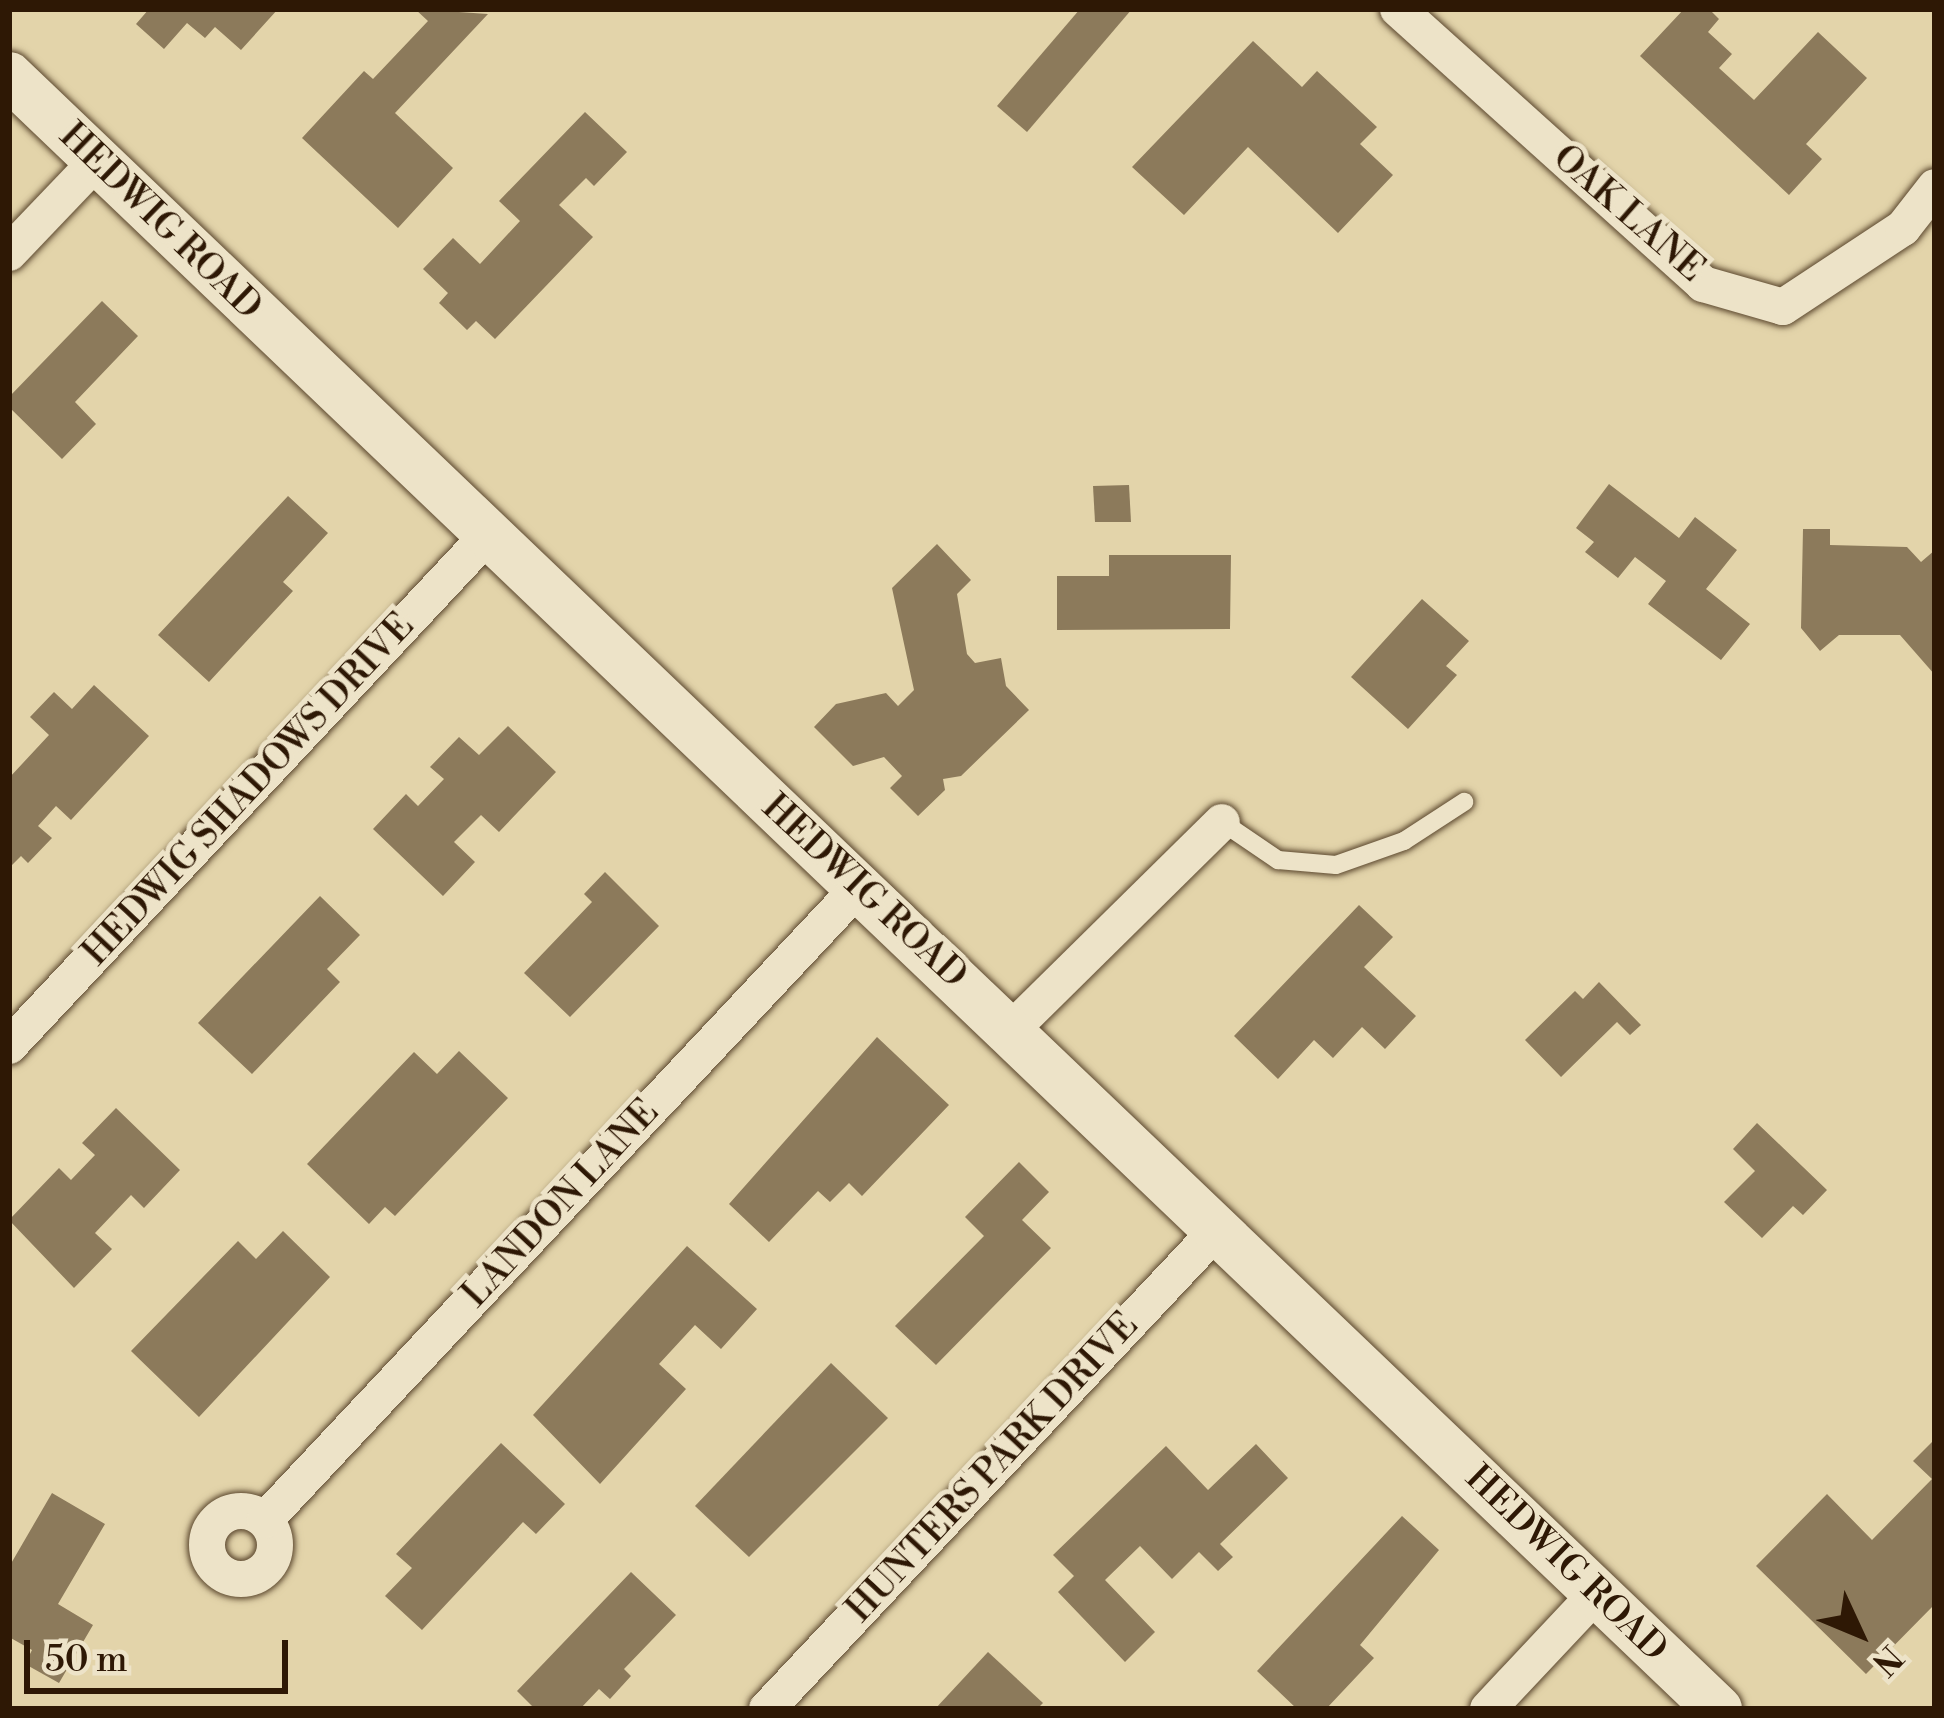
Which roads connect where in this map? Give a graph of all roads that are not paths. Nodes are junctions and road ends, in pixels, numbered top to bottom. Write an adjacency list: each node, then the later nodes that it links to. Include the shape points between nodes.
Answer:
1 (1398, 9): 4 (street, OAK LANE, via 1703,284 1783,307 1903,228)
2 (9, 76): 3 (street, HEDWIG ROAD)
3 (97, 161): 5 (street); 6 (street, HEDWIG ROAD)
4 (1935, 187)
5 (9, 253)
6 (488, 535): 9 (street, HEDWIG ROAD); 11 (street, HEDWIG SHADOWS DRIVE)
7 (1464, 802): 8 (lane, via 1404,842 1336,865 1278,860)
8 (1222, 823): 10 (street)
9 (857, 888): 10 (street, HEDWIG ROAD); 13 (street, LANDON LANE)
10 (1011, 1030): 12 (street, HEDWIG ROAD)
11 (9, 1046)
12 (1219, 1228): 14 (street, HEDWIG ROAD); 15 (street, HUNTERS PARK DRIVE)
13 (266, 1520)
14 (1596, 1594): 16 (street); 17 (street, HEDWIG ROAD)
15 (767, 1709)
16 (1488, 1709)
17 (1718, 1709)

